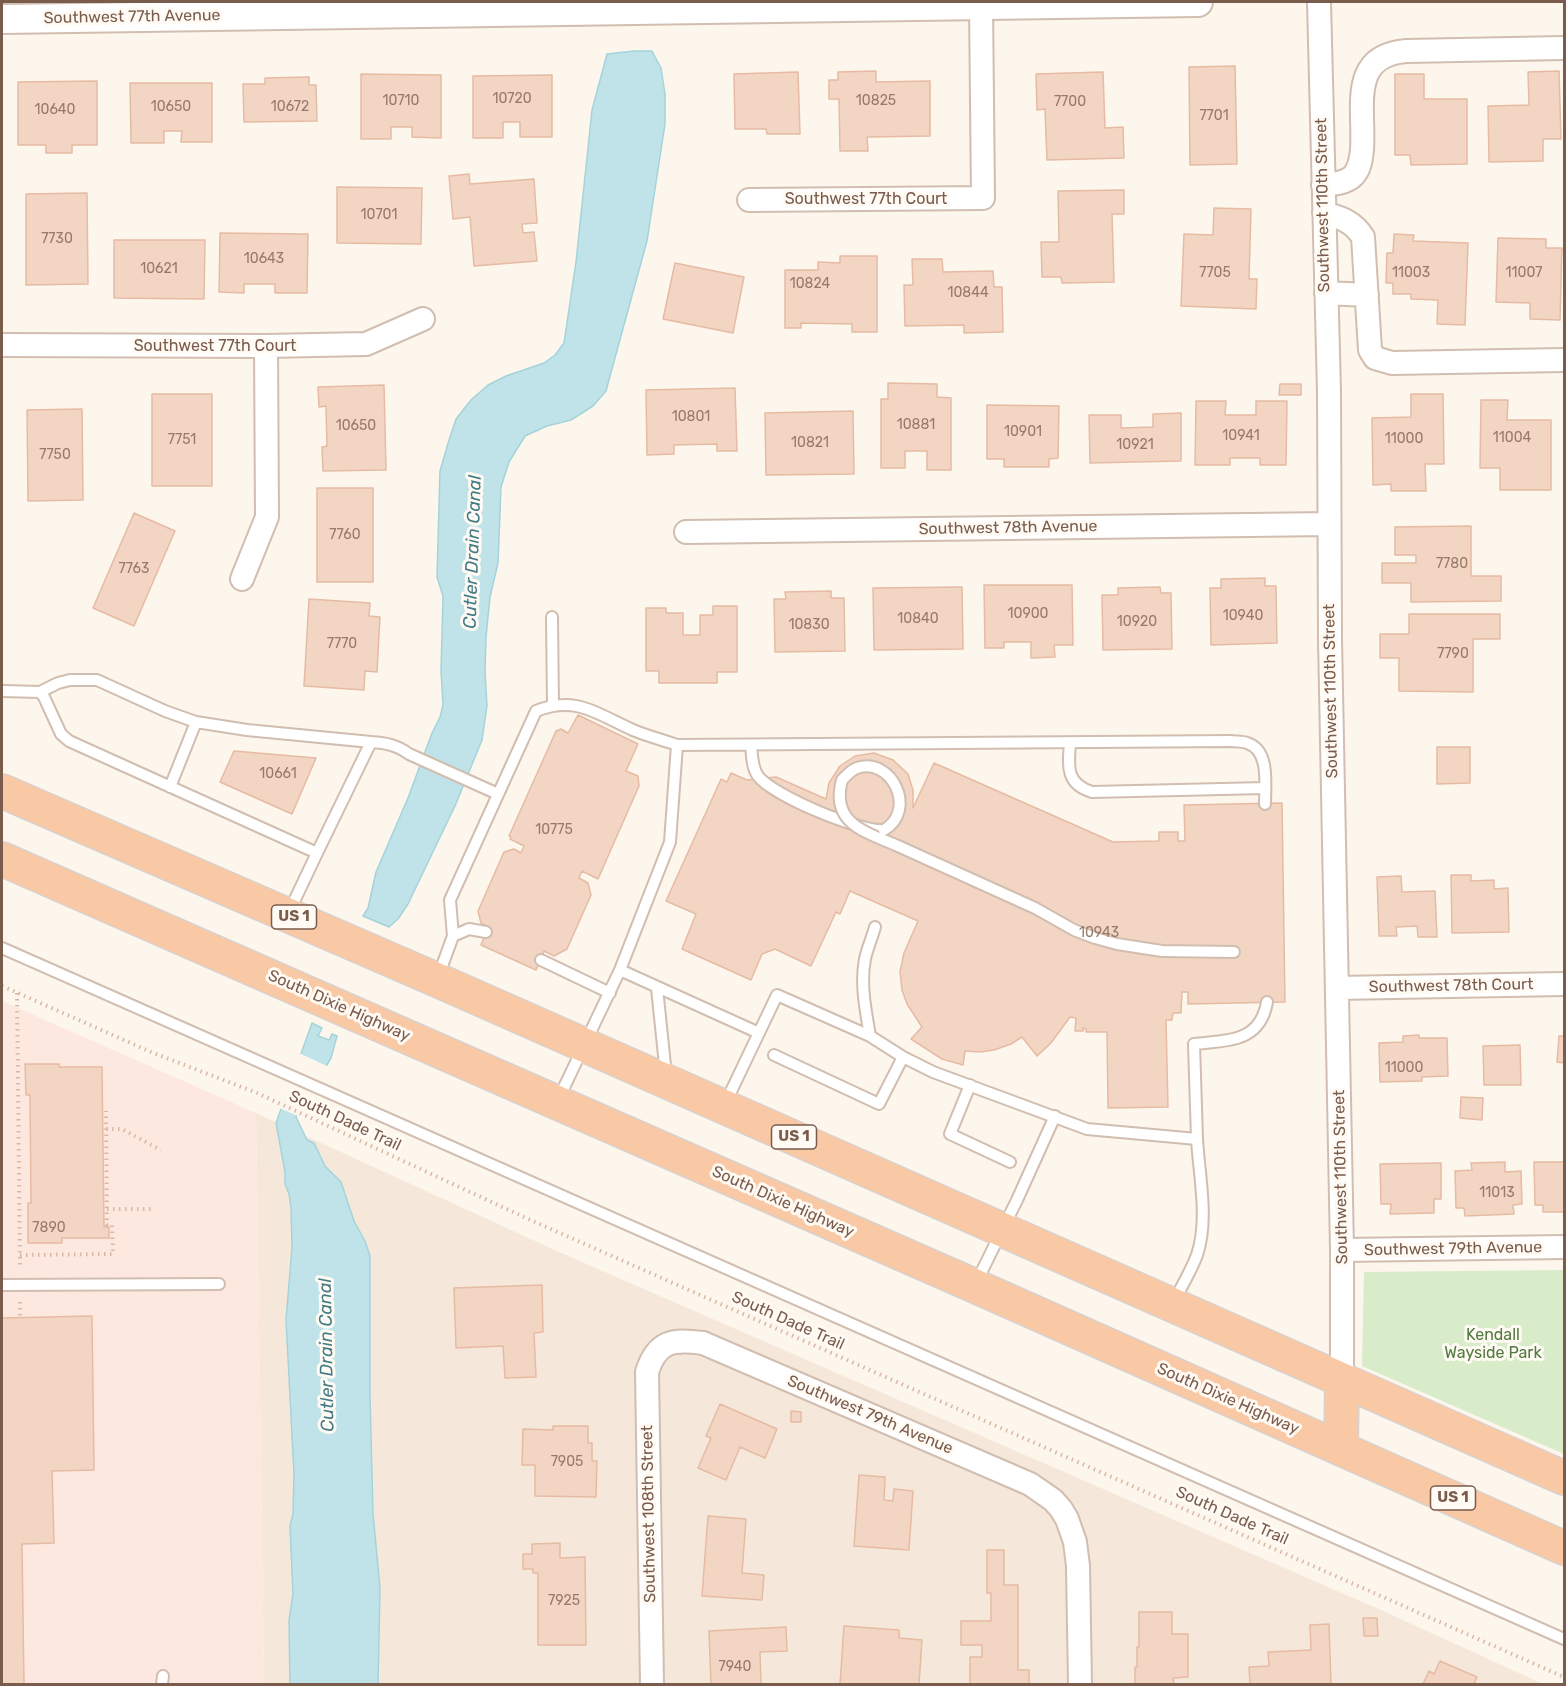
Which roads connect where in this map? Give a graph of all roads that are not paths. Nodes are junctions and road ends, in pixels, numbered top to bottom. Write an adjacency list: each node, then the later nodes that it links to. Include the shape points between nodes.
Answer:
1 (1166, 2): 2 (street, Southwest 77th Avenue); 5 (street, Southwest 77th Avenue)
2 (1198, 2)
3 (1319, 2): 9 (street, Southwest 110th Street)
4 (830, 4): 5 (street, Southwest 77th Avenue); 6 (street, Southwest 77th Avenue)
5 (981, 4): 10 (street, Southwest 77th Court, via 983,198)
6 (408, 8): 7 (street, Southwest 77th Avenue)
7 (2, 19)
8 (1564, 48): 9 (street, via 1407,51 1381,57 1365,76 1361,160 1355,175)
9 (1323, 185): 11 (street, Southwest 110th Street)
10 (749, 200)
11 (1324, 213): 12 (street, Southwest 110th Street); 13 (street, via 1346,219 1363,237)
12 (1326, 293): 13 (street); 18 (street, Southwest 110th Street)
13 (1367, 302): 17 (street, via 1370,350 1382,362)
14 (423, 319): 16 (street, Southwest 77th Court, via 366,344)
15 (2, 345): 16 (street, Southwest 77th Court)
16 (266, 346): 20 (street, via 267,517)
17 (1564, 360)
18 (1329, 524): 19 (street, Southwest 78th Avenue); 48 (street, Southwest 110th Street)
19 (686, 532)
20 (242, 579)
21 (552, 617): 24 (lane)
22 (2, 692): 23 (lane)
23 (40, 692): 25 (lane, via 70,680 97,680); 30 (lane, via 61,734 69,741)
24 (554, 705): 28 (lane, via 580,705 635,731); 33 (lane, via 536,711)
25 (196, 722): 26 (lane); 30 (lane)
26 (371, 742): 33 (lane, via 398,747); 35 (lane)
27 (1070, 743): 29 (lane); 31 (lane, via 1248,743 1260,752); 31 (lane, via 1068,765 1073,781 1092,792)
28 (677, 745): 29 (lane); 44 (lane, via 670,842)
29 (751, 745): 42 (lane, bridge, via 756,773 777,792 858,827 874,830 894,824 901,803 892,780 879,769 858,768 842,780 839,801 844,814 858,828 1035,908 1074,930 1117,944 1162,951)
30 (170, 787): 35 (lane)
31 (1264, 788): 34 (lane)
32 (2, 791): 37 (highway, US 1)
33 (498, 794): 40 (lane, via 450,900)
34 (1265, 804)
35 (317, 853): 37 (lane)
36 (2, 859): 58 (highway, South Dixie Highway / US 1)
37 (288, 915): 45 (highway, US 1)
38 (875, 927): 52 (lane, via 864,979)
39 (486, 932): 40 (lane, via 470,929)
40 (453, 936): 45 (lane)
41 (2, 948): 75 (lane)
42 (1234, 952)
43 (541, 960): 49 (lane)
44 (620, 970): 47 (lane); 49 (lane)
45 (437, 980): 53 (highway, US 1)
46 (1564, 984): 48 (street, Southwest 78th Court)
47 (657, 988): 51 (lane); 56 (lane)
48 (1337, 988): 65 (street, Southwest 110th Street)
49 (610, 993): 53 (lane)
50 (1267, 1002): 61 (lane, via 1258,1026 1248,1034 1194,1044)
51 (759, 1033): 52 (lane, via 777,995); 59 (lane)
52 (870, 1036): 55 (lane)
53 (585, 1045): 56 (highway, US 1); 58 (lane)
54 (774, 1055): 55 (lane, via 879,1104)
55 (903, 1057): 57 (lane)
56 (666, 1081): 59 (highway, US 1)
57 (970, 1085): 60 (lane); 62 (lane, via 950,1134)
58 (557, 1103): 68 (highway, South Dixie Highway / US 1)
59 (724, 1107): 63 (highway, US 1)
60 (1054, 1116): 61 (lane, via 1087,1129); 63 (lane)
61 (1197, 1139): 69 (lane, via 1202,1195 1199,1243)
62 (1010, 1162)
63 (1003, 1230): 68 (lane); 69 (highway, US 1)
64 (1564, 1247): 65 (street, Southwest 79th Avenue)
65 (1342, 1250): 71 (street, Southwest 110th Street)
66 (219, 1284): 67 (lane)
67 (2, 1285)
68 (975, 1286): 72 (highway, South Dixie Highway / US 1)
69 (1172, 1305): 71 (highway, US 1)
70 (660, 1348): 76 (street, Southwest 108th Street, via 652,1356 646,1392); 77 (street, Southwest 79th Avenue, via 672,1342 702,1343 1030,1484 1053,1500 1067,1520 1075,1542)
71 (1342, 1380): 72 (highway); 73 (highway, US 1)
72 (1341, 1449): 74 (highway, South Dixie Highway / US 1)
73 (1564, 1478)
74 (1564, 1548)
75 (1564, 1639)
76 (652, 1684)
77 (1080, 1684)

